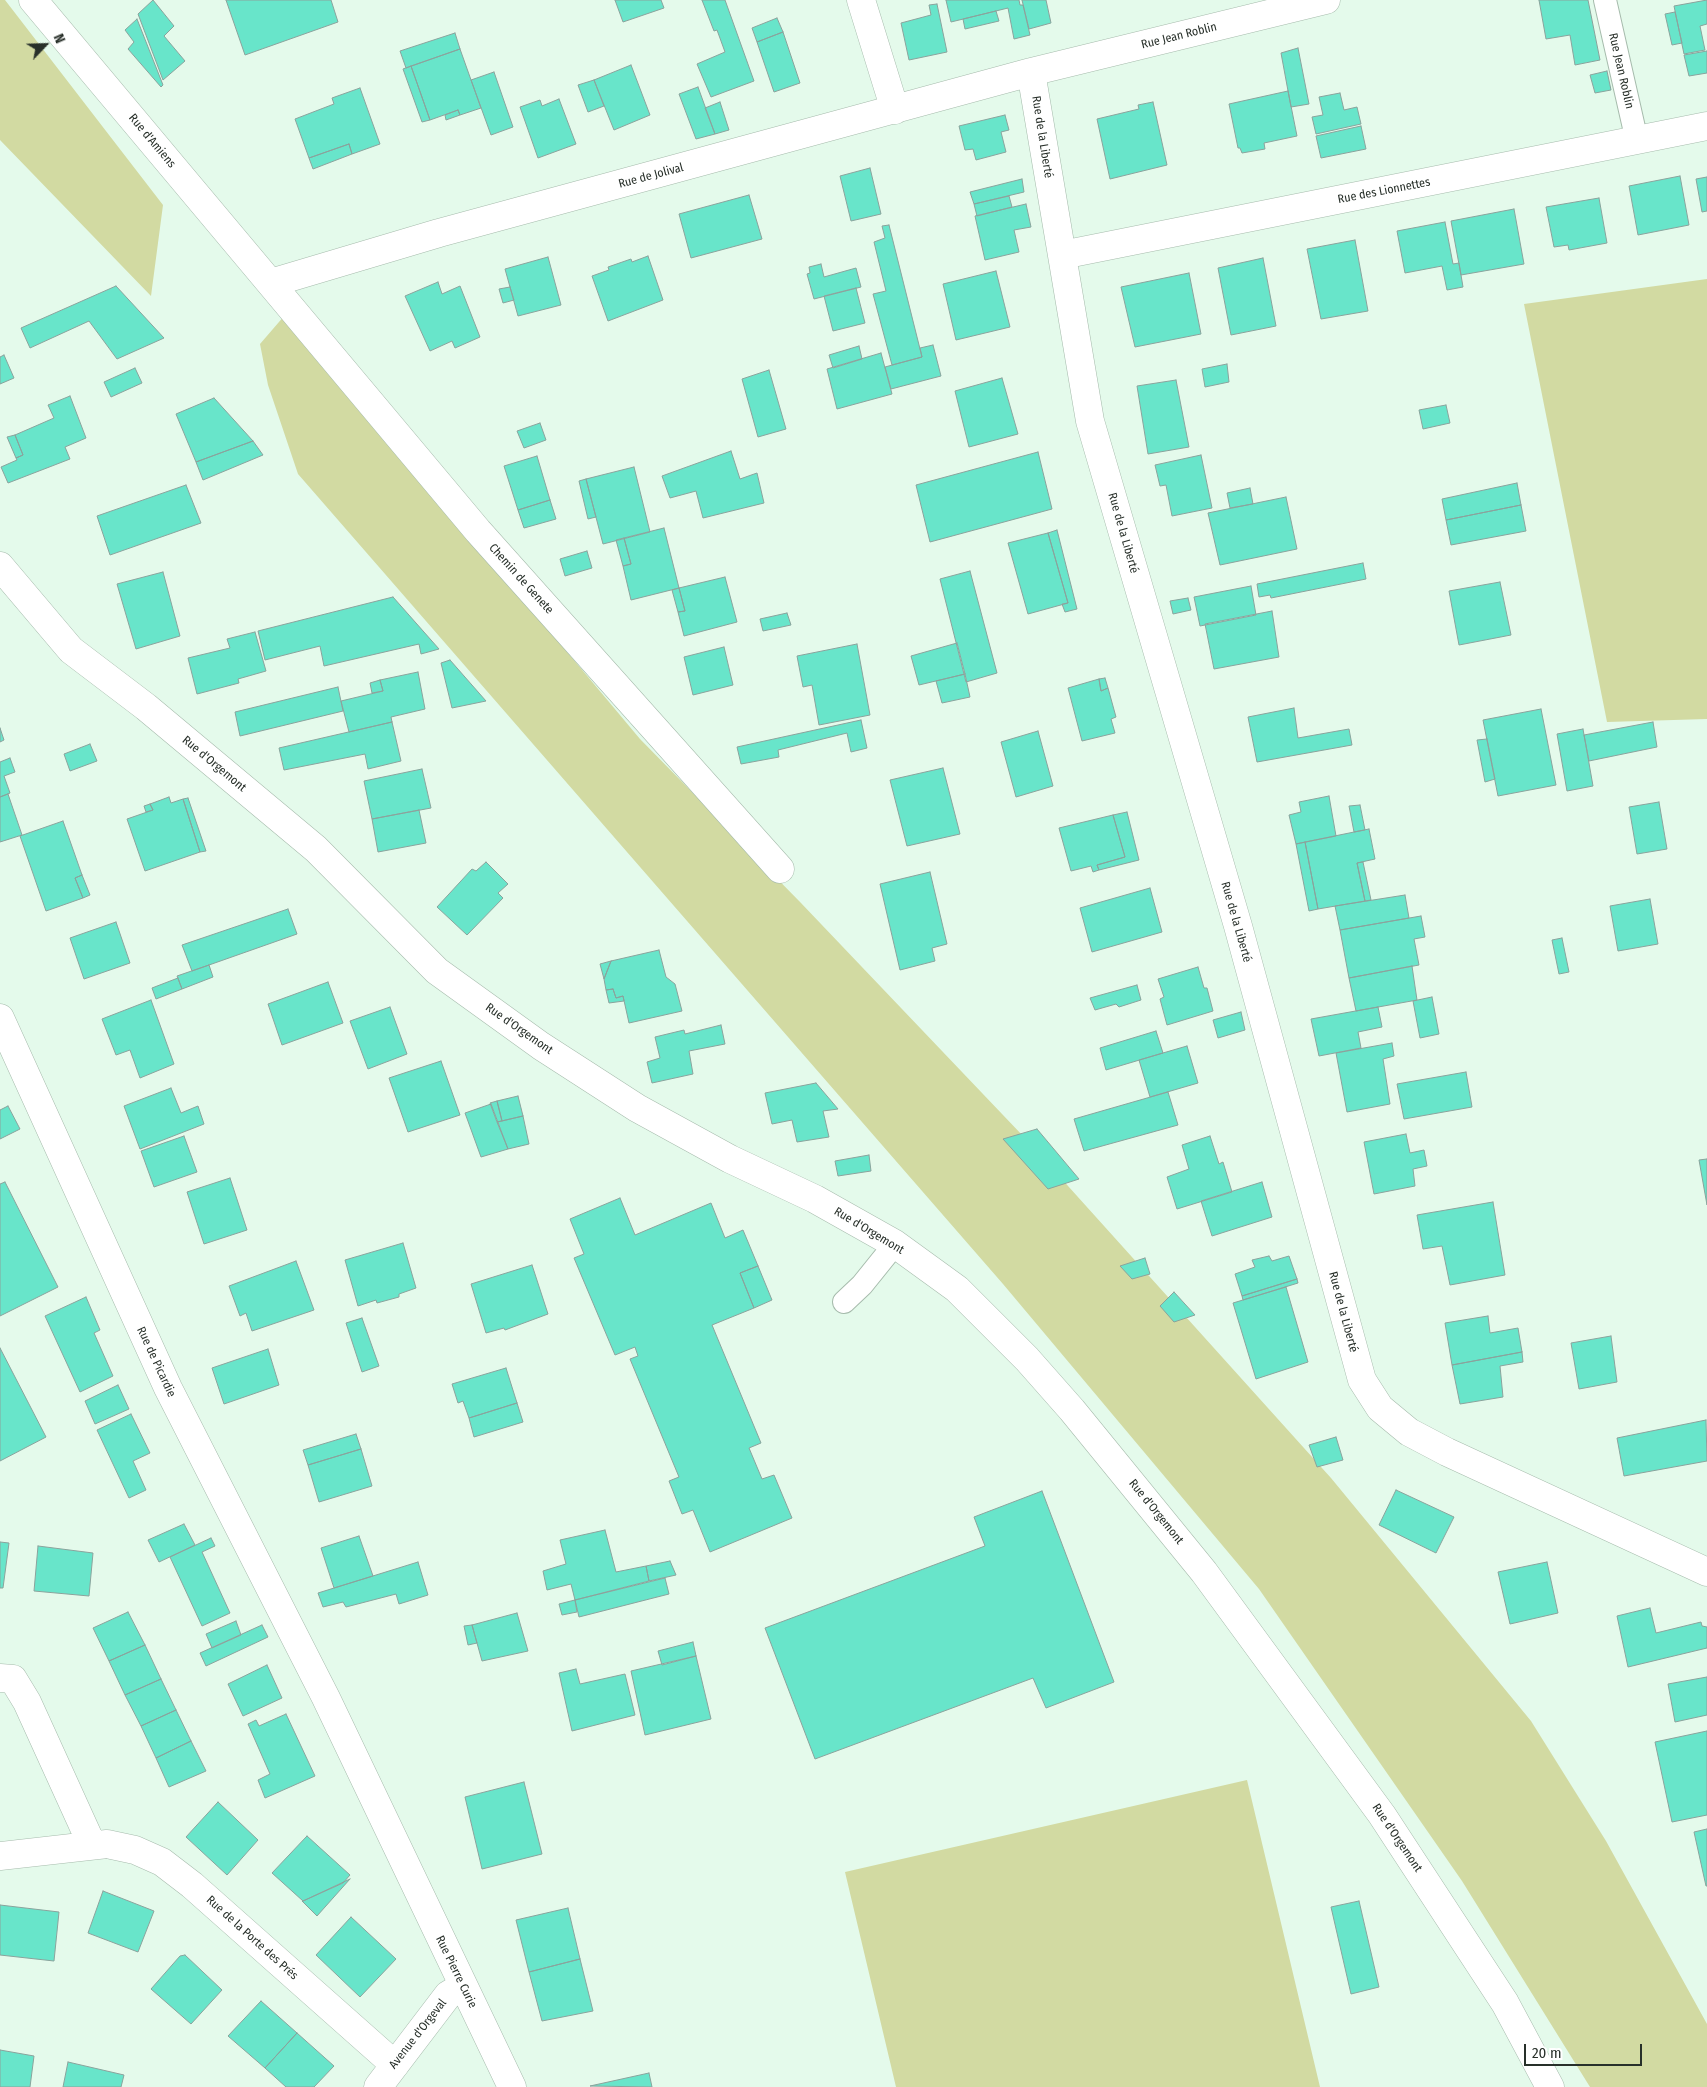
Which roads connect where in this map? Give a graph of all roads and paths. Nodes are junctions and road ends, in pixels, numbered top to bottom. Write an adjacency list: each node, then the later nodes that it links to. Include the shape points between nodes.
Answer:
1 (33, 0): 10 (street, Rue d'Amiens)
2 (861, 0): 6 (street)
3 (1326, 0): 5 (street, Rue Jean Roblin)
4 (1605, 0): 8 (lane, Rue Jean Roblin)
5 (1031, 72): 6 (street, Rue de Jolival); 9 (street, Rue de la Liberté)
6 (894, 110): 10 (street, Rue de Jolival, via 439,233)
7 (1707, 126): 8 (street, Rue des Lionnettes)
8 (1637, 141): 9 (street, Rue des Lionnettes)
9 (1062, 254): 16 (street, Rue de la Liberté, via 1090,421 1238,926 1362,1380 1380,1408 1409,1432)
10 (271, 283): 12 (street, Chemin de Genete, via 478,531)
11 (0, 566): 14 (street, Rue d'Orgemont, via 71,650 146,707 316,849 437,971 541,1046 637,1108 730,1159 815,1199)
12 (780, 869)
13 (0, 1018): 20 (street, Rue de Picardie, via 168,1388 326,1698)
14 (895, 1244): 15 (lane); 25 (street, Rue d'Orgemont, via 957,1289 1027,1359 1204,1572 1382,1815 1505,2003)
15 (844, 1302)
16 (1707, 1572)
17 (0, 1678): 18 (street, via 12,1679 27,1702)
18 (92, 1845): 19 (street, Rue de la Porte des Prés); 22 (street, Rue de la Porte des Prés, via 107,1844 135,1850 162,1862)
19 (0, 1856)
20 (401, 1857): 21 (street, Rue Pierre Curie)
21 (463, 1986): 22 (street, Avenue d'Orgeval, via 448,1995); 24 (street, Rue Pierre Curie)
22 (395, 2065): 23 (street, Avenue d'Orgeval)
23 (378, 2087)
24 (512, 2087)
25 (1550, 2087)

